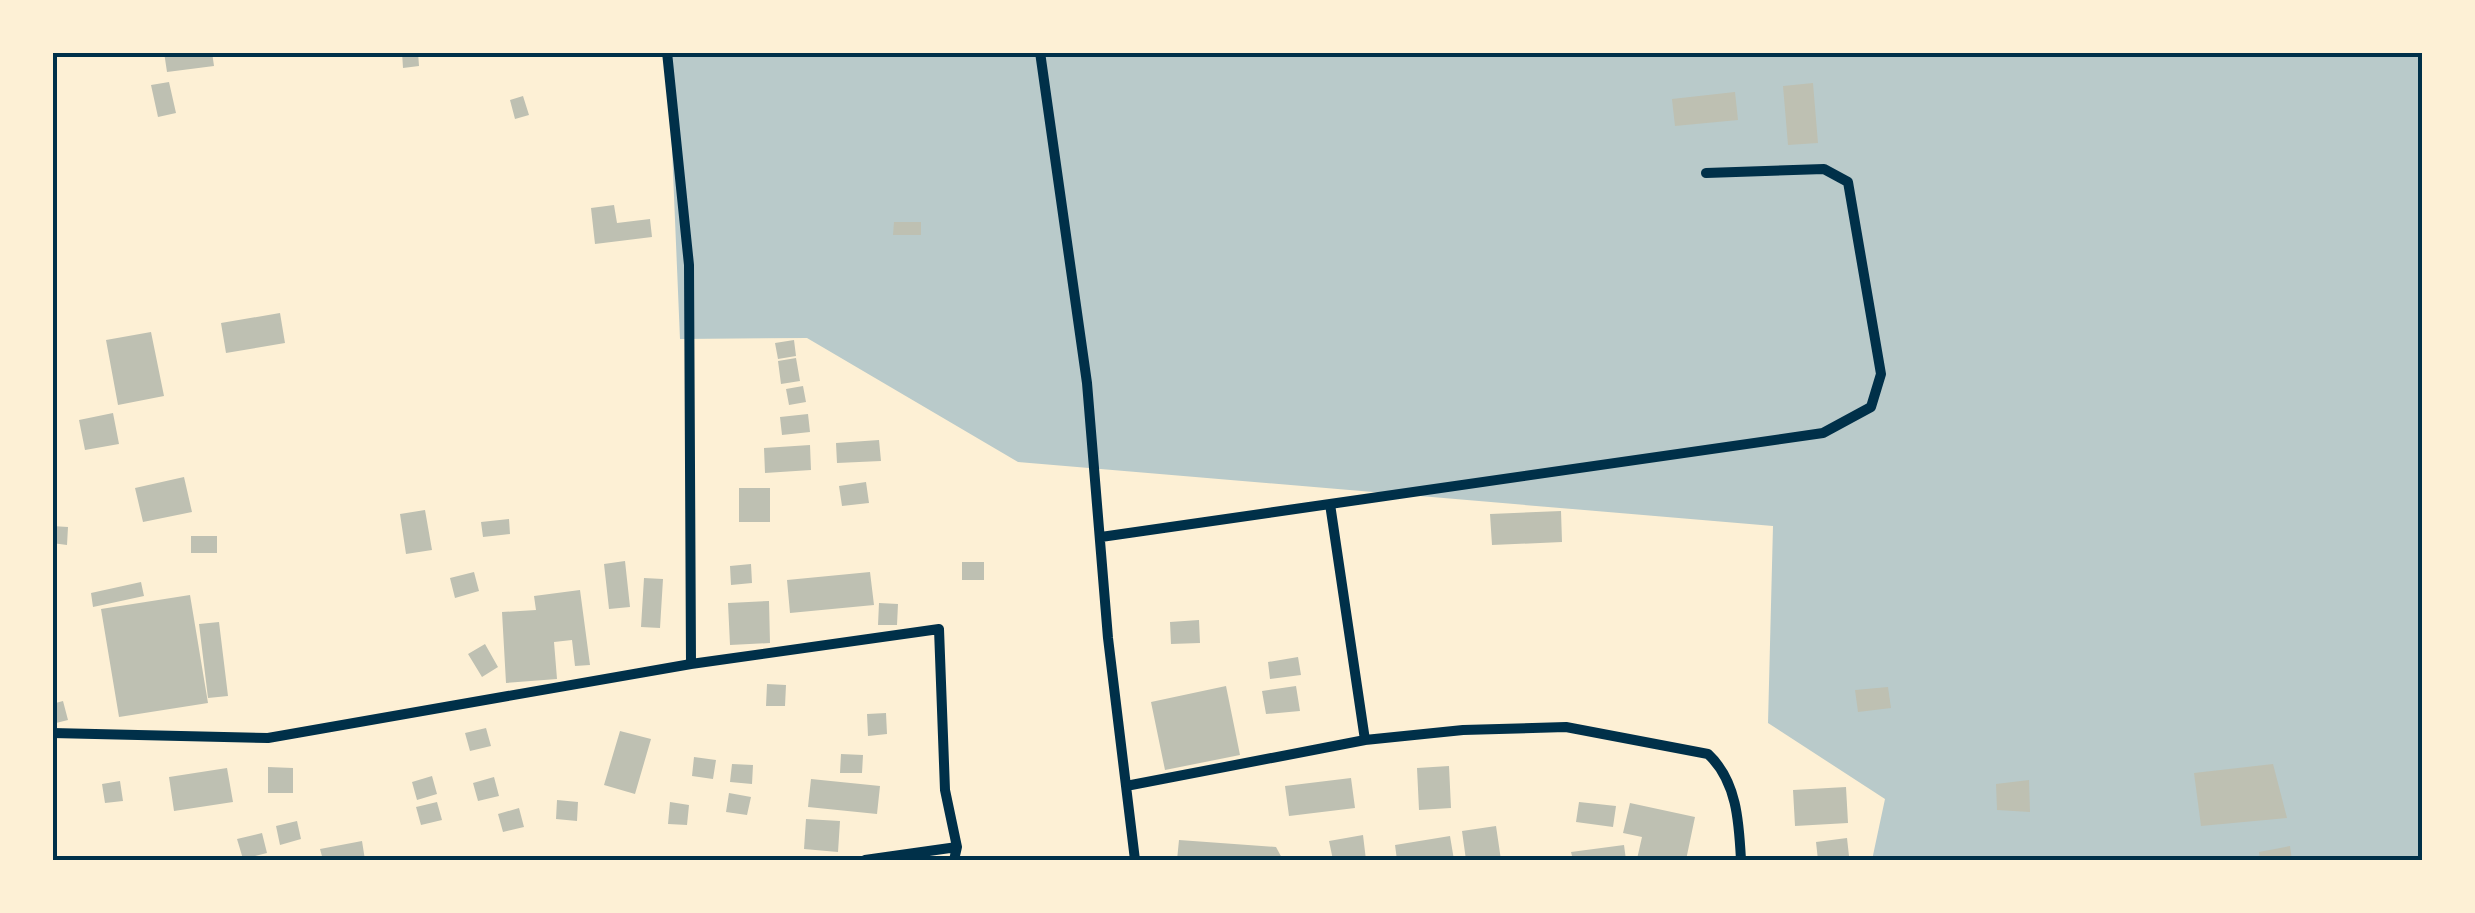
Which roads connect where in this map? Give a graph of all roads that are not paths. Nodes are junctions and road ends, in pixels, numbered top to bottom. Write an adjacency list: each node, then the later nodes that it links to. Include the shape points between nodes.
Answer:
1 (667, 52): 6 (street, via 689,265)
2 (1040, 52): 5 (street, via 1087,383)
3 (1706, 174): 4 (street, via 1824,169 1848,182 1881,374 1871,407 1823,433)
4 (1330, 504): 5 (street); 8 (street)
5 (1101, 537): 9 (street)
6 (691, 664): 7 (street, via 268,738); 10 (street, via 939,629 945,790)
7 (52, 733)
8 (1365, 740): 9 (street); 14 (street, via 1566,727 1708,754 1723,768 1733,796)
9 (1126, 786): 13 (street)
10 (957, 847): 11 (street); 12 (street)
11 (865, 860)
12 (954, 860)
13 (1135, 860)
14 (1741, 860)

